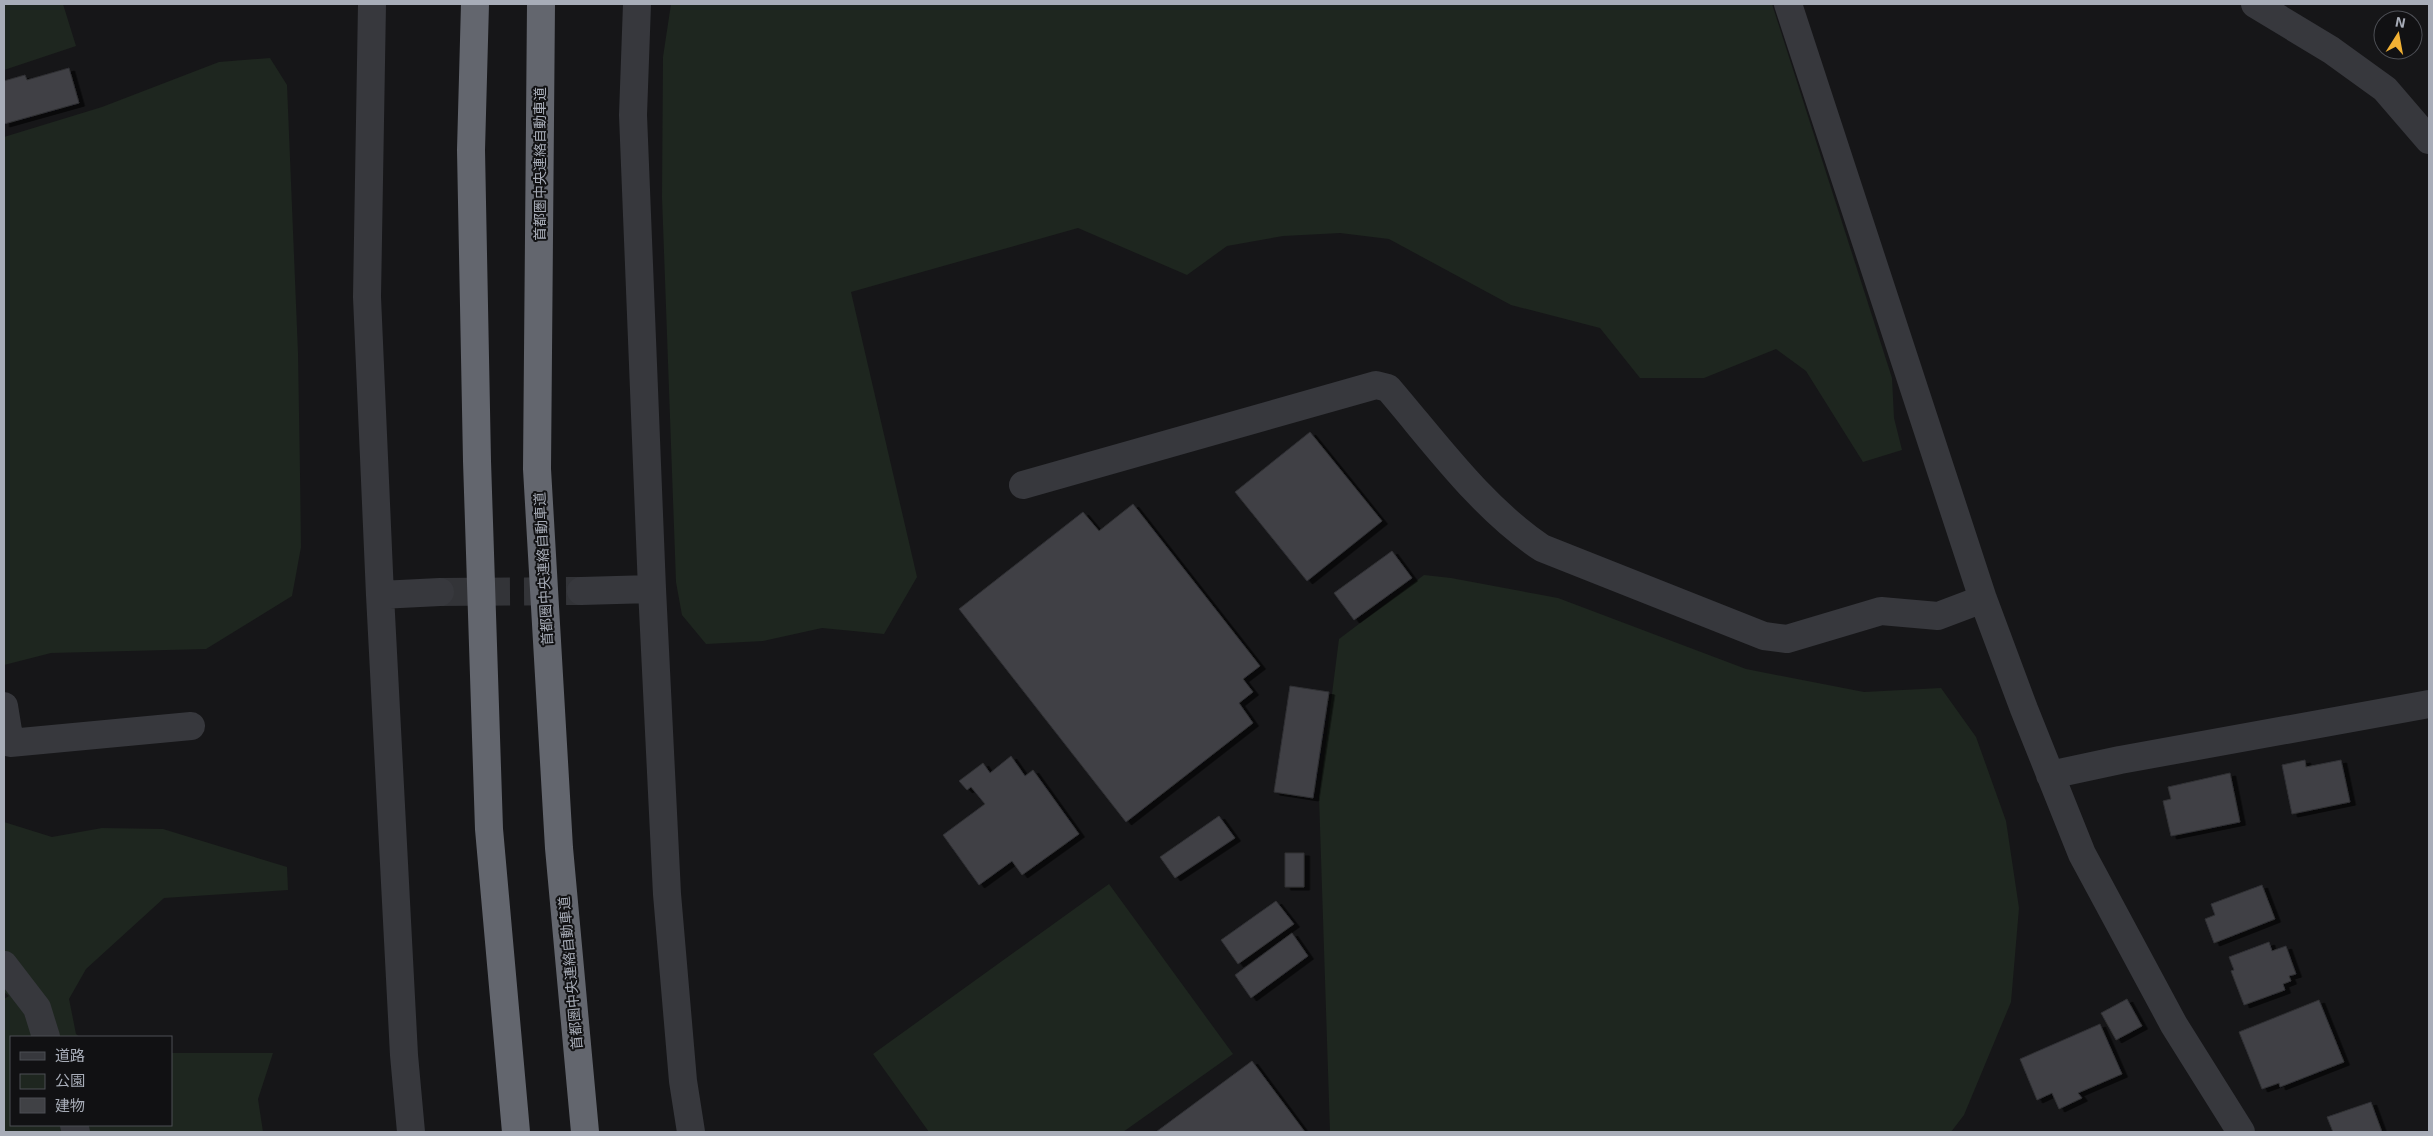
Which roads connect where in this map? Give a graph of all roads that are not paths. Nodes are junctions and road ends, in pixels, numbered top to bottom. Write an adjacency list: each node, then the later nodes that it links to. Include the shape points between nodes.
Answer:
1 (372, 4): 12 (street, via 367,298)
2 (475, 4): 21 (highway, via 472,160 477,461 489,829)
3 (541, 4): 22 (highway, 首都圏中央連絡自動車道, via 537,469 559,848)
4 (637, 4): 9 (street, via 633,115)
5 (1788, 4): 13 (street)
6 (2255, 4): 7 (street, via 2331,50 2384,89)
7 (2429, 140)
8 (1023, 485): 13 (street, via 1376,385 1388,388 1517,532 1542,548 1764,636 1787,639 1881,611 1938,616)
9 (652, 589): 10 (street); 23 (street, via 667,894 683,1081)
10 (581, 591)
11 (440, 592): 12 (street)
12 (380, 595): 20 (street, via 404,1055)
13 (1983, 598): 17 (street)
14 (2429, 704): 17 (street)
15 (4, 706): 16 (street, via 10,744)
16 (191, 726)
17 (2050, 775): 24 (street, via 2082,854 2122,929 2174,1025)
18 (4, 965): 19 (street, via 37,1008)
19 (46, 1036)
20 (411, 1132)
21 (516, 1132)
22 (585, 1132)
23 (691, 1132)
24 (2241, 1132)

